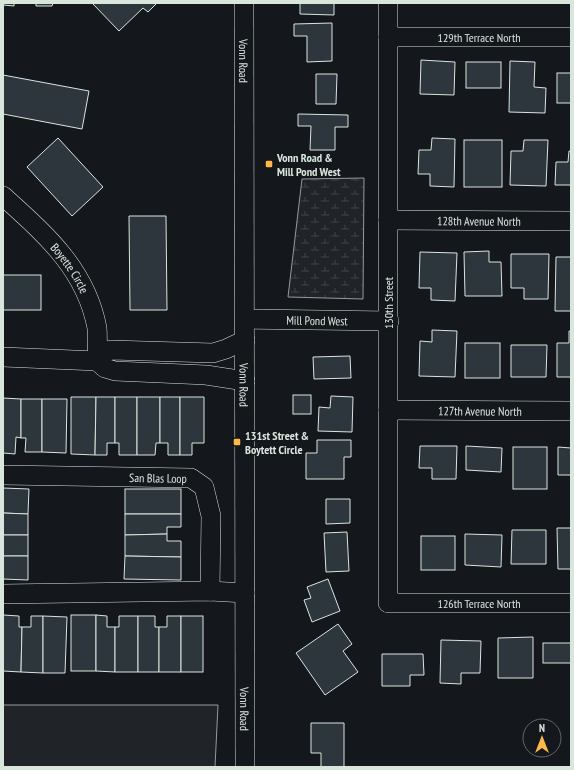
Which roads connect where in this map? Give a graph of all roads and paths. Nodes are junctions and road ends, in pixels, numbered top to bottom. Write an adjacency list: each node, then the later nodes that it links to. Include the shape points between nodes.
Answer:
1 (244, 3): 8 (street, Vonn Road)
2 (388, 3): 4 (street, 130th Street)
3 (571, 36): 4 (street, 129th Terrace North)
4 (388, 37): 6 (street, 130th Street)
5 (3, 196): 12 (street, Boyette Circle, via 30,220 71,264 90,302 97,328)
6 (388, 220): 7 (street, 128th Avenue North); 9 (street, 130th Street)
7 (571, 221)
8 (245, 319): 9 (street, Mill Pond West); 10 (street, Vonn Road)
9 (389, 320): 14 (street, 130th Street)
10 (245, 340): 12 (street, via 226,350 213,353 111,350 103,353); 13 (street, Vonn Road)
11 (3, 358): 12 (street)
12 (97, 361): 13 (street, via 105,368 115,371 206,374)
13 (245, 381): 18 (street, Vonn Road)
14 (388, 410): 15 (street, 127th Avenue North); 20 (street, 130th Street)
15 (571, 411)
16 (3, 475): 17 (street, San Blas Loop, via 191,478 204,487 211,516)
17 (210, 591): 18 (street); 19 (street)
18 (245, 593): 22 (street, Vonn Road)
19 (3, 594)
20 (388, 603): 21 (street, 126th Terrace North)
21 (571, 603)
22 (245, 767)

